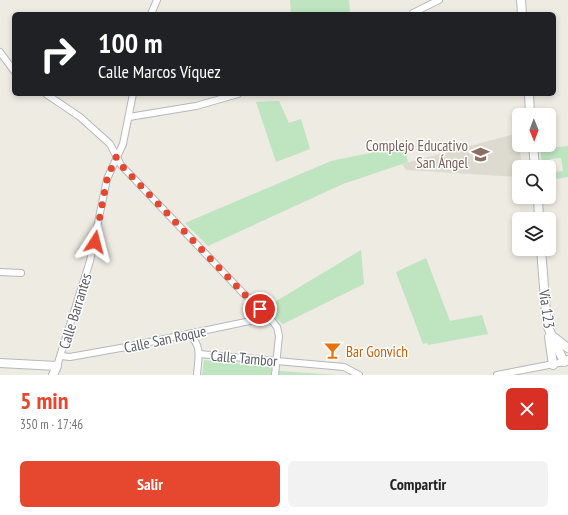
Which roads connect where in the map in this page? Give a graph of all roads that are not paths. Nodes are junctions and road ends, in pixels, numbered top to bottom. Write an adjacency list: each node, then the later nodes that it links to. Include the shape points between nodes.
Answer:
1 (157, 0): 4 (street)
2 (439, 0): 5 (street)
3 (521, 0): 6 (main road)
4 (152, 12)
5 (415, 12)
6 (522, 12)
7 (0, 52): 8 (street)
8 (12, 68)
9 (49, 96): 15 (street, via 101,136 113,149)
10 (133, 96): 14 (street, Calle Barrantes)
11 (231, 96): 14 (street, via 196,106)
12 (529, 96): 13 (main road)
13 (530, 108)
14 (129, 117): 15 (street, Calle Barrantes, via 123,144)
15 (116, 157): 19 (street, via 243,293); 24 (street, Calle Barrantes, via 107,179 90,261)
16 (543, 256): 20 (main road, Vía 123)
17 (0, 272): 18 (street)
18 (21, 273)
19 (268, 316): 21 (street, Calle San Roque); 25 (street, via 278,332)
20 (548, 329): 22 (main road, via 560,344); 26 (main road, Vía 123); 28 (main road)
21 (189, 334): 23 (street, via 197,341); 24 (street, Calle San Roque, via 119,349 70,357)
22 (568, 348)
23 (199, 354): 25 (street, Calle Tambor); 31 (street)
24 (61, 356): 29 (street, Calle Barrantes)
25 (277, 361): 32 (street); 33 (street, Calle Tambor, via 344,368)
26 (566, 361): 28 (street)
27 (0, 363): 29 (main road)
28 (553, 365): 34 (street)
29 (57, 366): 30 (main road)
30 (54, 375)
31 (196, 375)
32 (275, 375)
33 (358, 375)
34 (497, 375)

